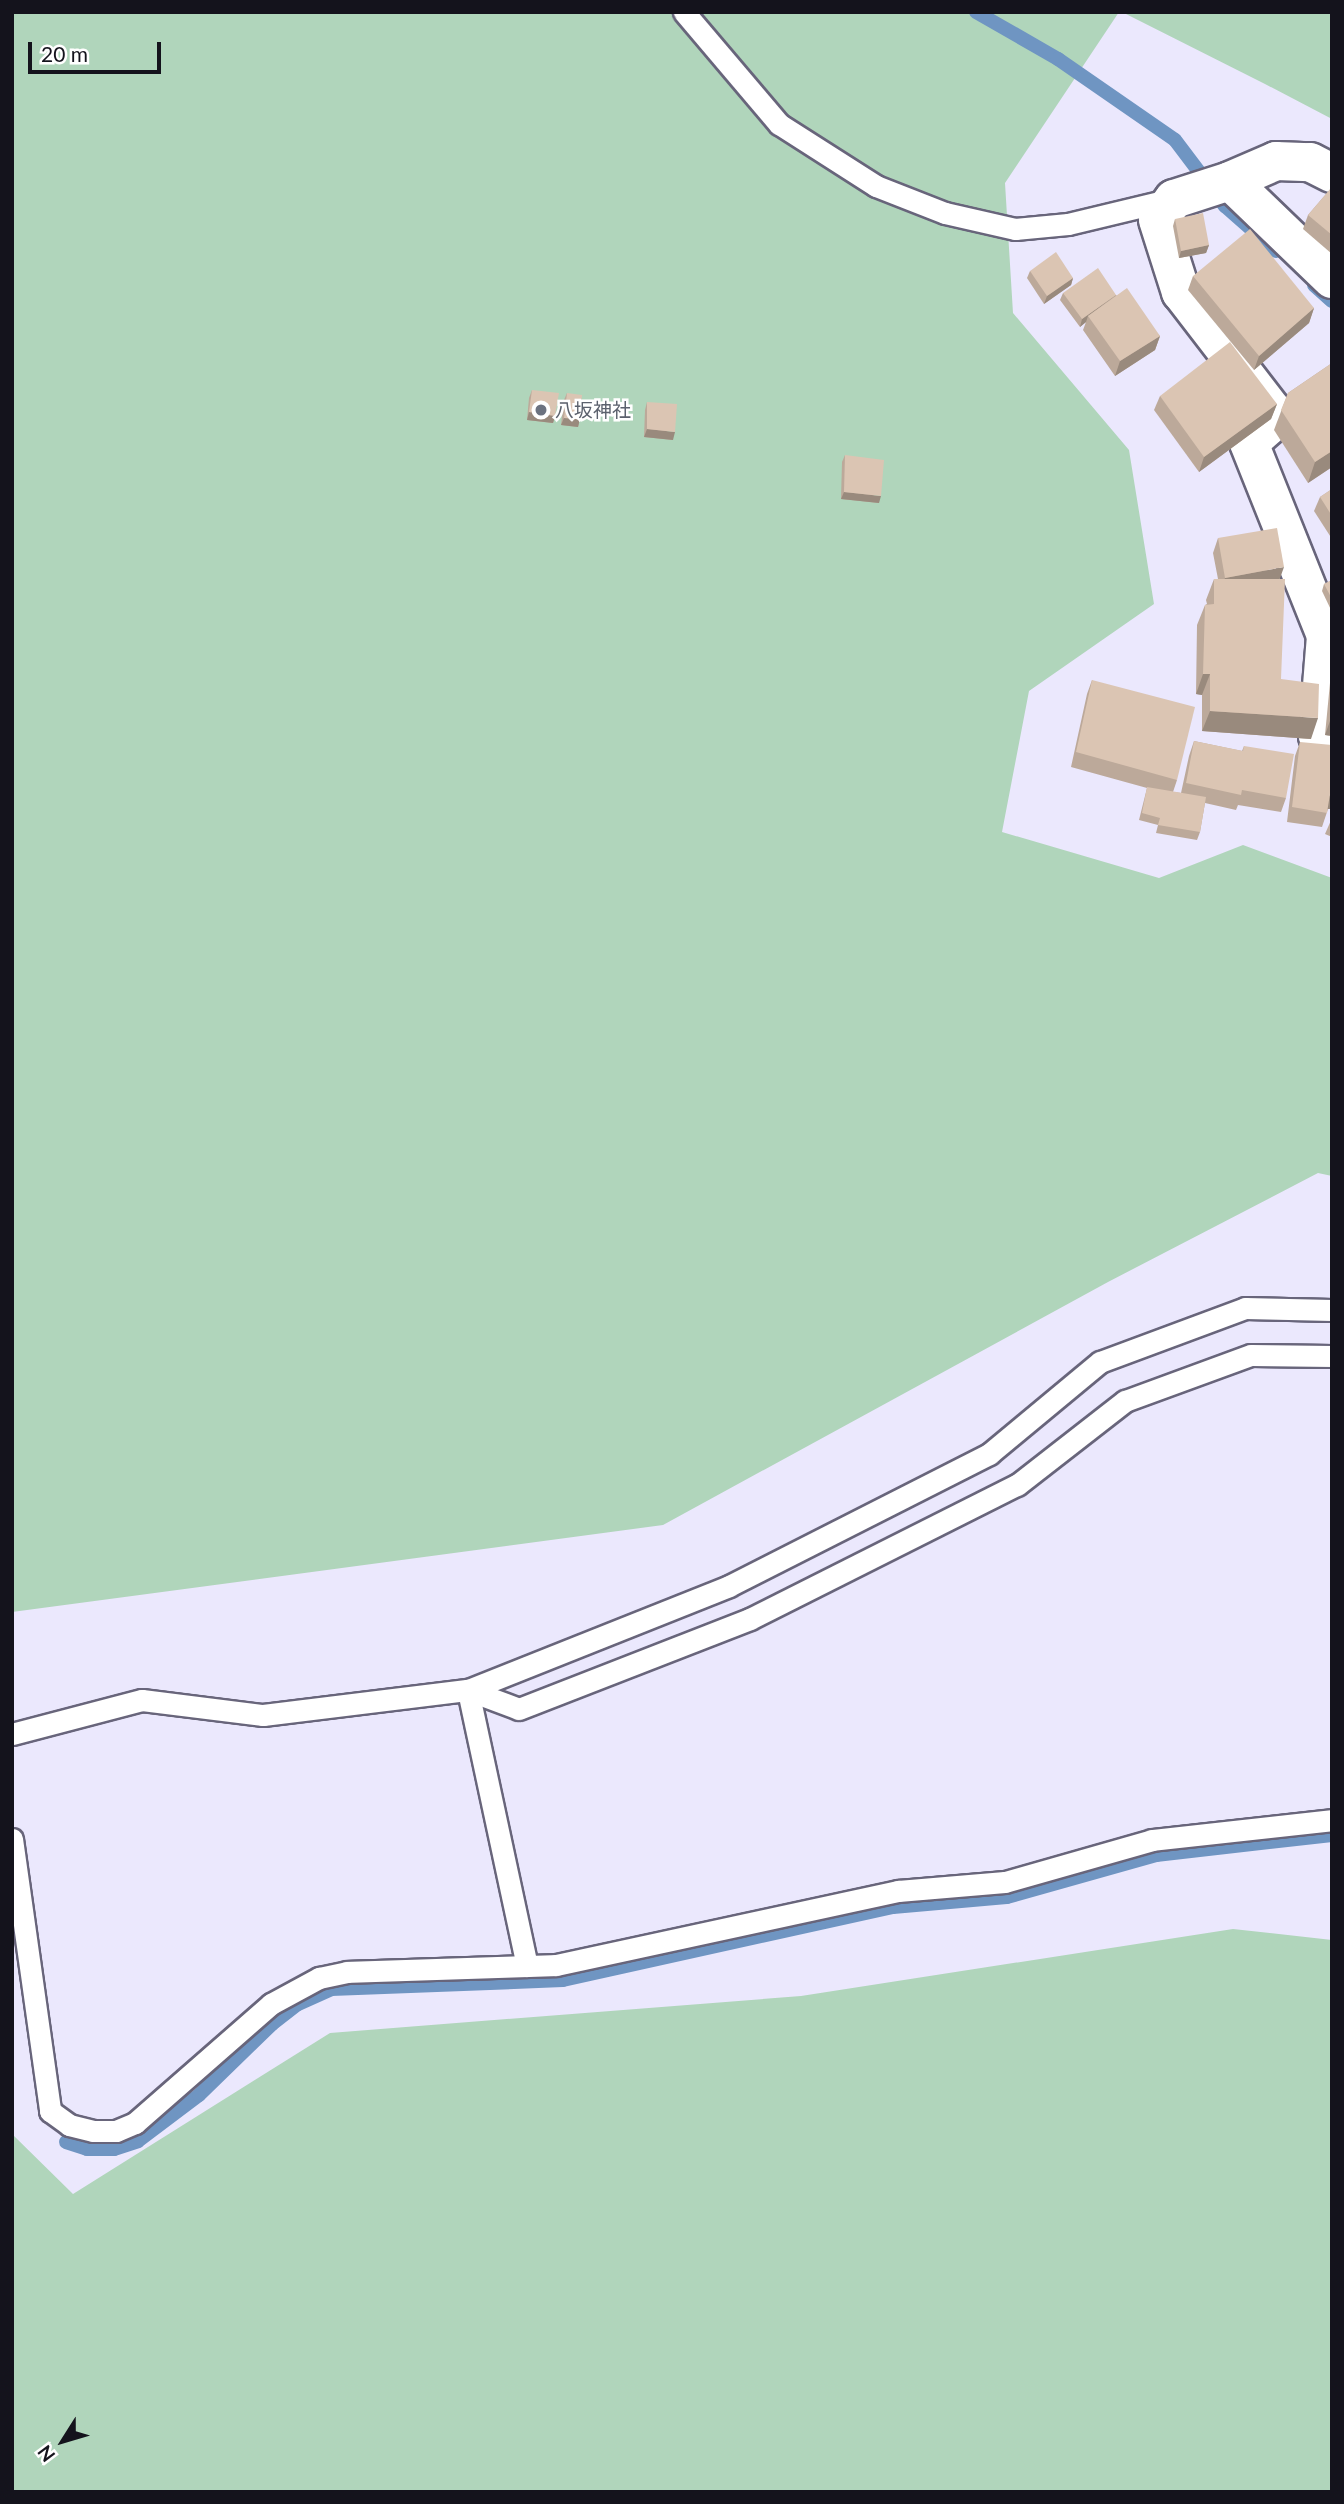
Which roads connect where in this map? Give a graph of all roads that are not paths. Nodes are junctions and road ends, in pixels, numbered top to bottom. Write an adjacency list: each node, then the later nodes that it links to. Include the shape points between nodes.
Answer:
1 (684, 12): 3 (lane, via 779,124 876,186 945,213 1014,229 1068,224)
2 (1332, 173): 3 (street, via 1310,162 1276,161)
3 (1207, 188): 4 (street); 5 (street, via 1158,220 1181,292 1272,410 1274,421 1249,443 1326,636 1318,736)
4 (1332, 279)
5 (1332, 746)
6 (1332, 1310): 8 (lane, via 1245,1308 1100,1362 989,1454 729,1586)
7 (1332, 1356): 8 (lane, via 1251,1355 1125,1401 1017,1485 750,1619 519,1709)
8 (468, 1690): 9 (lane, via 263,1715 142,1700); 12 (lane)
9 (12, 1734)
10 (1332, 1820): 12 (lane, via 1152,1840 1005,1882 898,1891 556,1965)
11 (12, 1839): 12 (lane, via 50,2111 69,2125 93,2132 116,2131 135,2123 271,2004 320,1978 347,1972)
12 (527, 1966)

